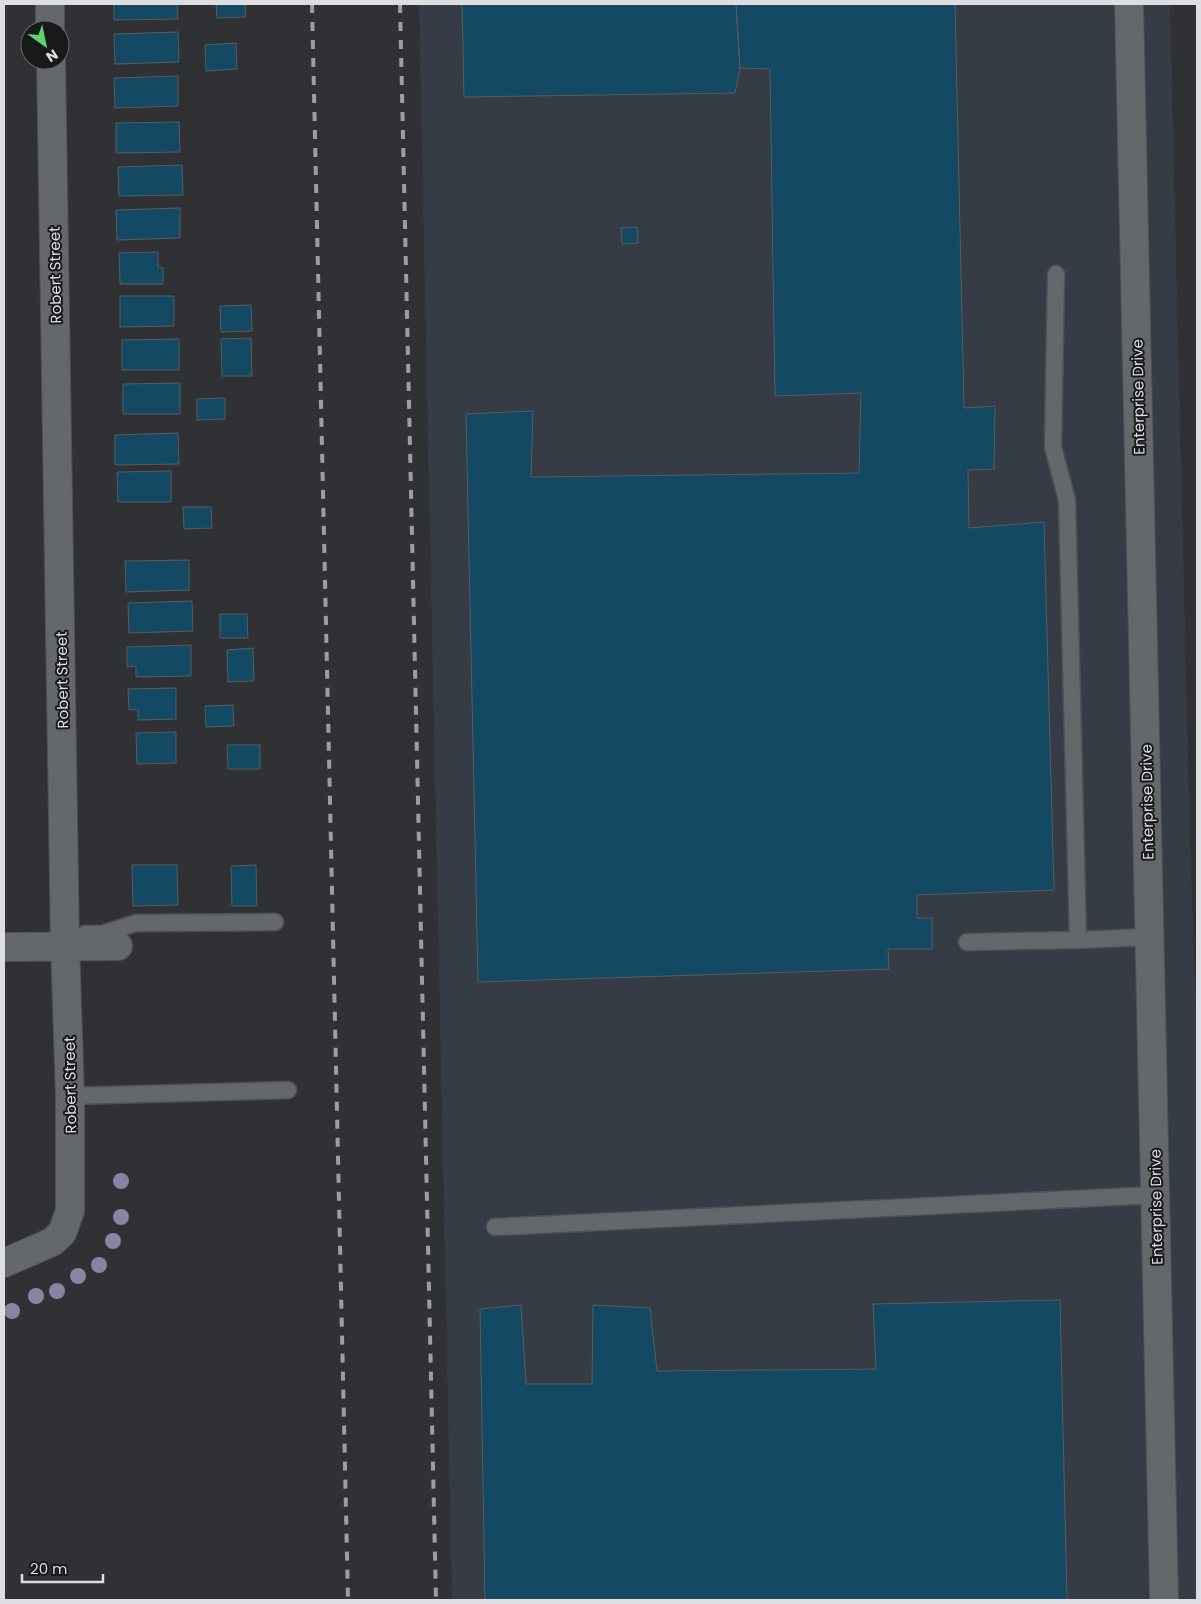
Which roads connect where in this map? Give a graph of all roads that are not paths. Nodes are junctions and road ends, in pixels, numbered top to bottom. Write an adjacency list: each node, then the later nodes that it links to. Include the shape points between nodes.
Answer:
1 (50, 4): 3 (street)
2 (1129, 4): 7 (street, Enterprise Drive)
3 (50, 20)
4 (51, 70): 8 (street, Robert Street)
5 (1056, 274): 9 (lane, via 1053,447 1067,500)
6 (275, 922): 8 (lane, via 136,922 102,934)
7 (1150, 937): 9 (lane); 15 (street, Enterprise Drive)
8 (65, 940): 11 (street); 12 (street); 14 (street, Robert Street)
9 (1078, 940): 10 (lane)
10 (967, 942)
11 (118, 946)
12 (4, 947)
13 (288, 1090): 14 (lane)
14 (70, 1096): 17 (street, Robert Street, via 70,1211 66,1224 52,1242)
15 (1155, 1196): 16 (lane); 18 (street, Enterprise Drive)
16 (495, 1227)
17 (4, 1263)
18 (1164, 1600)

